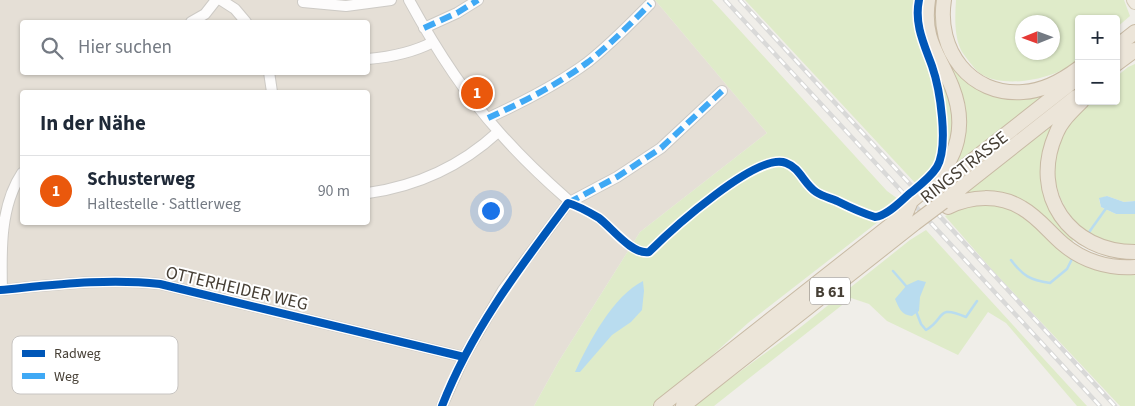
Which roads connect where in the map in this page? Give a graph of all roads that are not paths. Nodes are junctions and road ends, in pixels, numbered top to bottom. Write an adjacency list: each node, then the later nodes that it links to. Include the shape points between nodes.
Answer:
1 (216, 0): 10 (street, via 205,14)
2 (221, 0): 11 (street)
3 (391, 0): 8 (street, via 346,6)
4 (409, 0): 12 (street)
5 (478, 0): 12 (street)
6 (928, 0): 30 (highway, B 61, via 928,33 952,87 959,118 959,133 941,175)
7 (944, 0): 19 (highway, via 943,30 948,46 969,75 981,84 1010,92 1024,92 1054,84)
8 (303, 2)
9 (650, 4): 26 (street, via 588,62 523,102)
10 (194, 20)
11 (244, 20)
12 (424, 28): 14 (street)
13 (1135, 32): 15 (highway)
14 (433, 42): 17 (street, via 418,50); 26 (street)
15 (1120, 44)
16 (1135, 50): 18 (highway)
17 (370, 59)
18 (1120, 61)
19 (1075, 71)
20 (269, 75): 22 (street)
21 (1075, 80): 30 (highway, RINGSTRASSE / B 61)
22 (272, 90)
23 (722, 91): 31 (street, via 661,148 617,177)
24 (1075, 97): 30 (highway, RINGSTRASSE / B 61)
25 (1078, 105): 33 (highway, via 1056,132 1049,151 1048,186 1053,203 1061,217 1085,239 1111,250)
26 (488, 118): 27 (street)
27 (498, 132): 29 (street, via 468,157 434,176 410,185); 31 (street)
28 (20, 176): 35 (street, via 9,194 4,211)
29 (370, 193)
30 (938, 196): 32 (highway, RINGSTRASSE / B 61); 32 (highway, RINGSTRASSE / B 61, bridge, via 939,213 930,212); 34 (highway, B 61, via 959,202 981,198 1010,202 1023,208 1076,253 1100,264)
31 (568, 203): 36 (street, via 503,290)
32 (911, 218): 38 (highway, RINGSTRASSE / B 61); 39 (highway, RINGSTRASSE / B 61)
33 (1135, 252)
34 (1135, 267)
35 (1, 290): 36 (street, OTTERHEIDER WEG, via 107,282 160,284)
36 (464, 357): 37 (street)
37 (442, 406)
38 (661, 406)
39 (683, 406)

